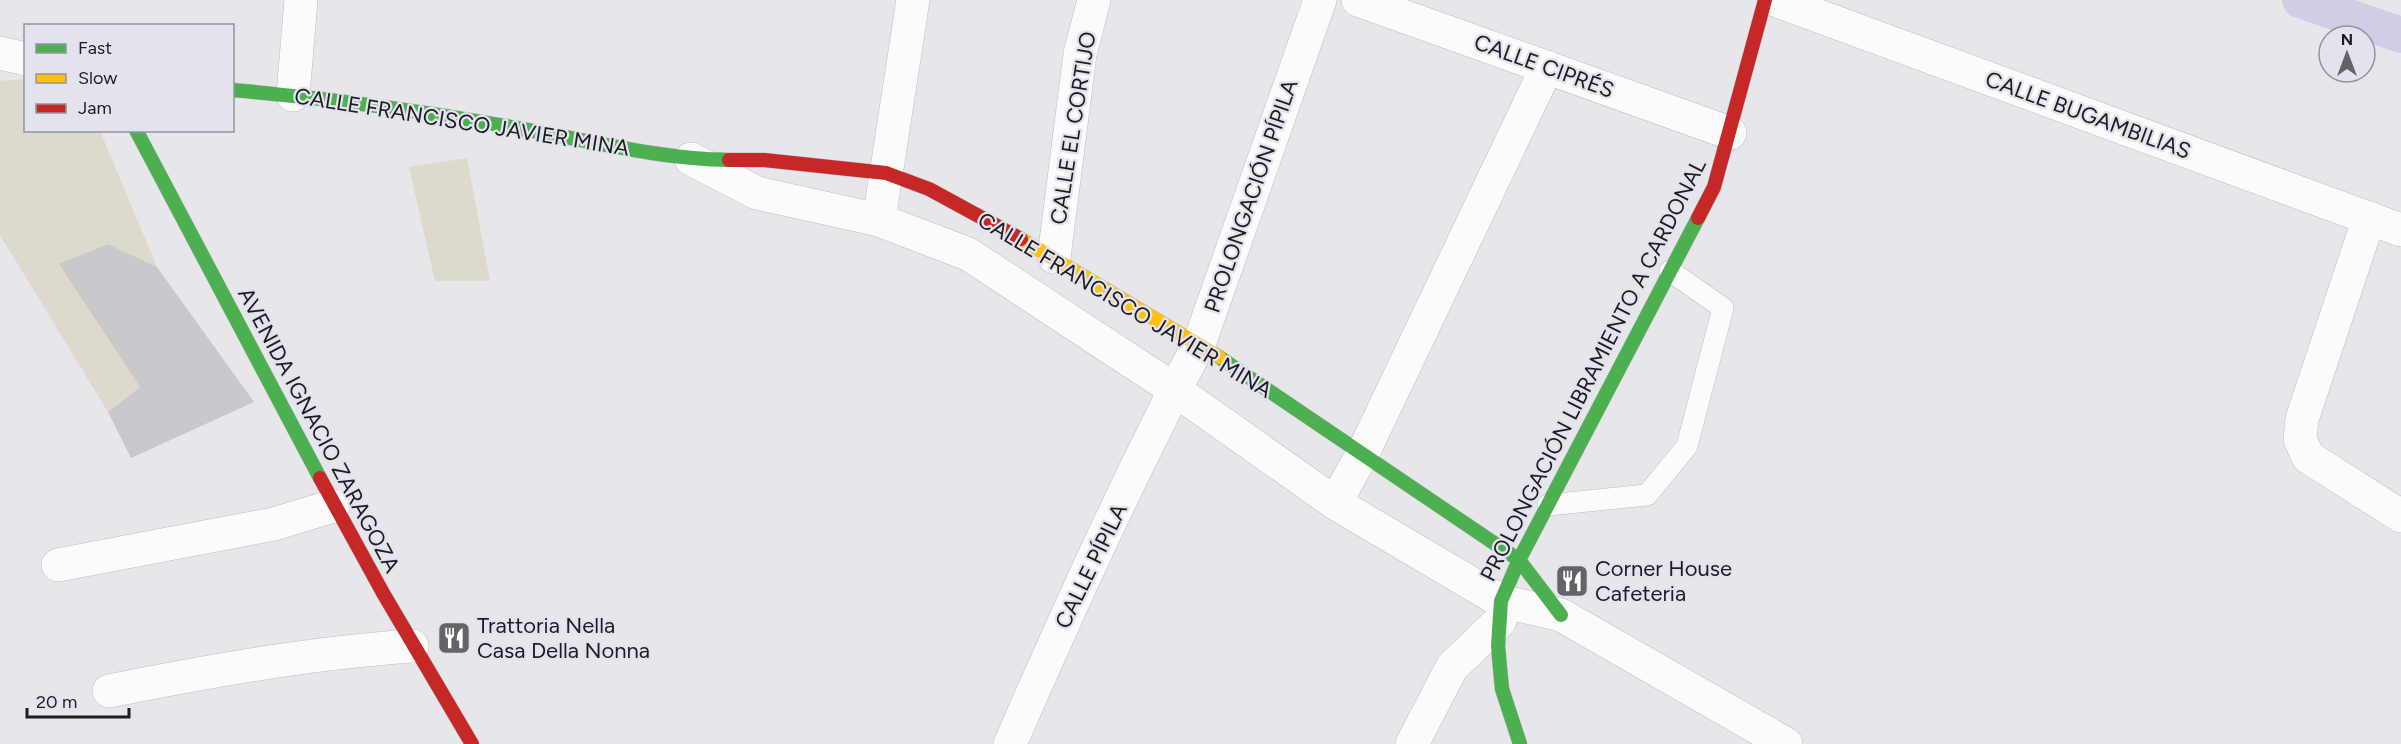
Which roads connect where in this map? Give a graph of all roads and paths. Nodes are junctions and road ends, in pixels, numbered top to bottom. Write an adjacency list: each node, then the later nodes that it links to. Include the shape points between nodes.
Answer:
1 (301, 0): 12 (street)
2 (913, 0): 16 (street)
3 (1094, 0): 20 (street, CALLE EL CORTIJO, via 1080,54)
4 (1320, 0): 22 (street, PROLONGACIÓN PÍPILA)
5 (1358, 0): 10 (street, CALLE CIPRÉS)
6 (1765, 0): 14 (street, PROLONGACIÓN LIBRAMIENTO A CARDONAL)
7 (1775, 0): 17 (street, CALLE BUGAMBILIAS)
8 (0, 53): 9 (street)
9 (24, 59)
10 (1547, 67): 14 (street, CALLE CIPRÉS); 24 (street)
11 (234, 90): 12 (street, CALLE FRANCISCO JAVIER MINA)
12 (293, 95): 15 (street, CALLE FRANCISCO JAVIER MINA, via 513,127)
13 (137, 132): 26 (street, AVENIDA IGNACIO ZARAGOZA)
14 (1730, 134): 21 (street, PROLONGACIÓN LIBRAMIENTO A CARDONAL, via 1714,188)
15 (691, 159): 16 (street, CALLE FRANCISCO JAVIER MINA, via 764,160); 18 (street, CALLE FRANCISCO JAVIER MINA, via 757,193)
16 (886, 173): 18 (street); 20 (street, CALLE FRANCISCO JAVIER MINA, via 929,189)
17 (2369, 218): 19 (street, CALLE BUGAMBILIAS); 28 (street, via 2302,419 2300,439 2308,457)
18 (879, 220): 23 (street, CALLE FRANCISCO JAVIER MINA, via 968,254)
19 (2401, 231)
20 (1054, 257): 22 (street, CALLE FRANCISCO JAVIER MINA)
21 (1670, 271): 27 (street, PROLONGACIÓN LIBRAMIENTO A CARDONAL); 27 (lane, via 1723,308 1687,446 1647,495)
22 (1199, 344): 23 (street, PROLONGACIÓN PÍPILA); 24 (street, CALLE FRANCISCO JAVIER MINA)
23 (1175, 390): 25 (street, CALLE FRANCISCO JAVIER MINA); 36 (street, CALLE PÍPILA)
24 (1362, 453): 25 (street); 29 (street, CALLE FRANCISCO JAVIER MINA)
25 (1335, 503): 31 (street, CALLE FRANCISCO JAVIER MINA)
26 (333, 506): 30 (street, via 274,524); 33 (street, AVENIDA IGNACIO ZARAGOZA)
27 (1548, 506): 29 (street, PROLONGACIÓN LIBRAMIENTO A CARDONAL)
28 (2401, 516)
29 (1519, 560): 31 (street, PROLONGACIÓN LIBRAMIENTO A CARDONAL); 32 (street, CALLE FRANCISCO JAVIER MINA)
30 (58, 565)
31 (1500, 611): 32 (street, CALLE FRANCISCO JAVIER MINA); 37 (street, via 1452,667); 38 (street, via 1502,690)
32 (1560, 615): 39 (street, CALLE FRANCISCO JAVIER MINA)
33 (412, 646): 34 (street, via 348,650); 35 (street, AVENIDA IGNACIO ZARAGOZA)
34 (109, 691)
35 (472, 744)
36 (1010, 744)
37 (1412, 744)
38 (1520, 744)
39 (1786, 744)

